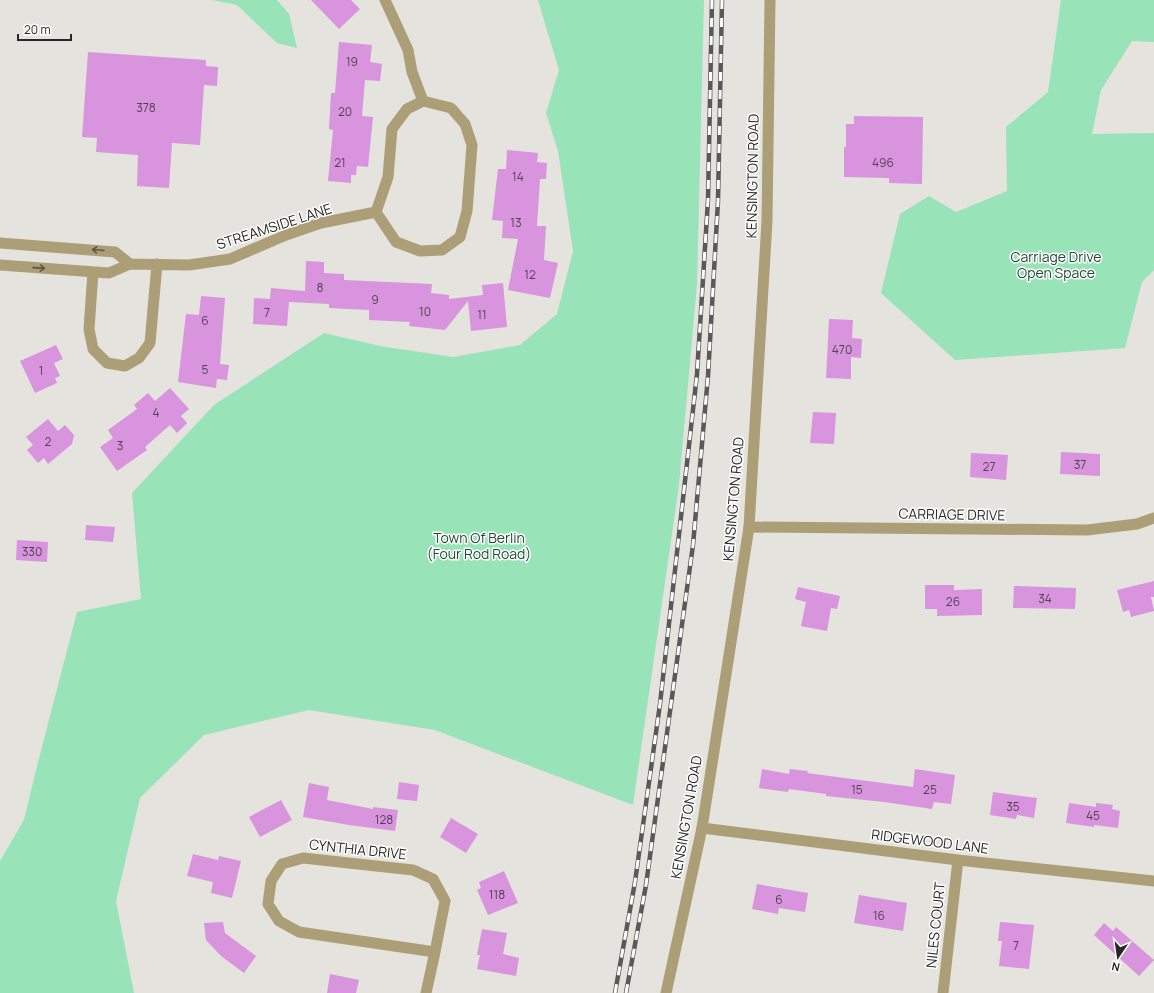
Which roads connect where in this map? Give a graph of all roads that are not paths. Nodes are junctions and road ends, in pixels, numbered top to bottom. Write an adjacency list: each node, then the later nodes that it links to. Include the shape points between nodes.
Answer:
1 (385, 0): 3 (street, via 408,50 412,72)
2 (770, 0): 11 (street, KENSINGTON ROAD, via 767,221)
3 (423, 100): 4 (street, via 407,109 392,129 388,177); 4 (street, via 451,108 465,124 472,145 467,211 460,237 442,250 420,251 396,242)
4 (376, 212): 7 (street, STREAMSIDE LANE, via 321,223 230,259 190,265)
5 (0, 243): 6 (street, one-way to 5, via 115,252)
6 (130, 264): 7 (street, STREAMSIDE LANE); 9 (street, STREAMSIDE LANE, via 109,273)
7 (156, 264): 9 (street, via 150,344 139,358 124,366 107,363 93,349 89,329)
8 (0, 265): 9 (street, STREAMSIDE LANE, one-way to 9)
9 (93, 272)
10 (1154, 518): 11 (street, CARRIAGE DRIVE, via 1137,524 1087,530)
11 (749, 527): 12 (street, KENSINGTON ROAD)
12 (702, 828): 13 (street, RIDGEWOOD LANE); 17 (street, KENSINGTON ROAD)
13 (958, 860): 14 (street, RIDGEWOOD LANE); 18 (street, NILES COURT)
14 (1154, 881)
15 (435, 952): 15 (street, CYNTHIA DRIVE, via 445,901 433,879 413,870 303,858 282,864 271,881 268,904 279,921 299,932); 16 (street, CYNTHIA DRIVE)
16 (426, 993)
17 (666, 993)
18 (943, 993)

